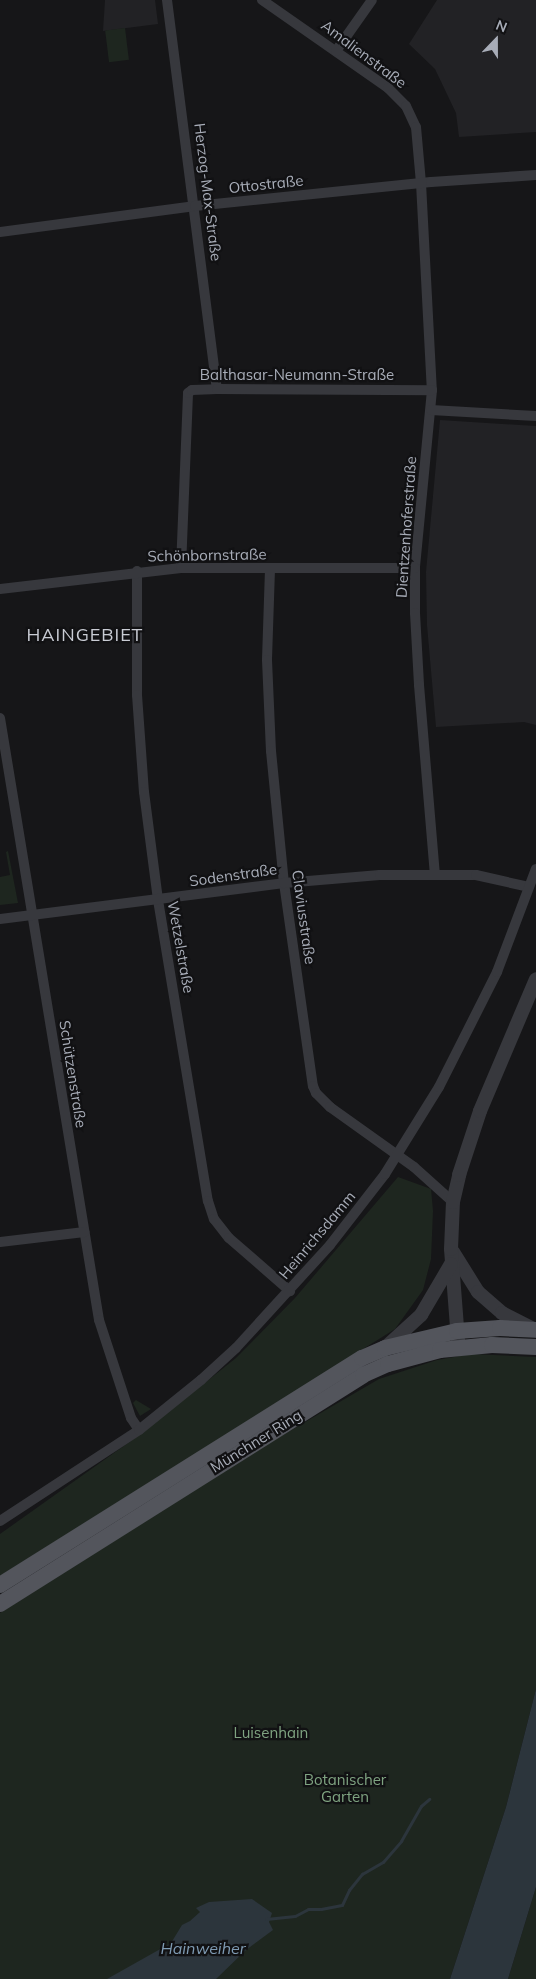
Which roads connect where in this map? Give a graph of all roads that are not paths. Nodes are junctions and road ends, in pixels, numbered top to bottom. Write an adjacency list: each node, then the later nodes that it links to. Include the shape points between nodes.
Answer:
1 (167, 0): 7 (street, Herzog-Max-Straße)
2 (262, 0): 4 (street, Amalienstraße)
3 (372, 0): 4 (street)
4 (336, 51): 6 (street, Amalienstraße, via 388,88 406,106 416,127)
5 (536, 175): 6 (street, Ottostraße)
6 (421, 183): 7 (street, Ottostraße); 10 (street, Dientzenhoferstraße)
7 (194, 206): 8 (street, Ottostraße); 9 (street, Herzog-Max-Straße)
8 (0, 232)
9 (217, 389): 10 (street, Balthasar-Neumann-Straße); 13 (street, Balthasar-Neumann-Straße, via 192,390 186,399)
10 (432, 390): 11 (street, Dientzenhoferstraße)
11 (430, 410): 12 (street); 14 (street, Dientzenhoferstraße)
12 (536, 416)
13 (181, 568): 15 (street, Schönbornstraße); 16 (street, Schönbornstraße)
14 (415, 568): 15 (street, Schönbornstraße); 20 (street, Dientzenhoferstraße, via 418,685)
15 (270, 569): 21 (street, Claviusstraße, via 269,708)
16 (137, 572): 17 (street, Schönbornstraße); 23 (street, Wetzelstraße, via 139,739)
17 (0, 588)
18 (0, 718): 24 (street, Schützenstraße)
19 (536, 868): 22 (street, Heinrichsdamm)
20 (435, 874): 21 (street, Sodenstraße); 22 (street, Sodenstraße, via 476,875)
21 (284, 883): 23 (street, Sodenstraße); 27 (street, Claviusstraße, via 313,1086 330,1107)
22 (530, 887): 27 (street, Heinrichsdamm, via 480,1009 439,1087)
23 (158, 900): 24 (street, Sodenstraße); 32 (street, Wetzelstraße, via 211,1210 229,1238)
24 (32, 915): 25 (street, Sodenstraße); 29 (street, Schützenstraße)
25 (0, 919)
26 (536, 979): 28 (street, via 480,1111)
27 (397, 1156): 28 (street, Claviusstraße, via 434,1182); 32 (street, Heinrichsdamm, via 336,1238)
28 (453, 1202): 31 (street)
29 (84, 1232): 30 (street); 38 (street, Schützenstraße, via 104,1337 131,1418)
30 (0, 1242)
31 (451, 1256): 33 (street, via 478,1292 502,1313); 34 (street); 36 (street, via 421,1314)
32 (290, 1291): 38 (street, Heinrichsdamm, via 236,1348)
33 (535, 1329): 34 (main road, Münchner Ring)
34 (457, 1331): 36 (main road, Münchner Ring); 37 (street)
35 (536, 1347): 37 (main road, Münchner Ring, via 492,1345)
36 (385, 1348): 40 (main road, Münchner Ring, via 315,1386)
37 (459, 1348): 41 (main road, Münchner Ring, via 420,1354 363,1375)
38 (139, 1430): 39 (street, Heinrichsdamm)
39 (0, 1521)
40 (0, 1585)
41 (0, 1604)

